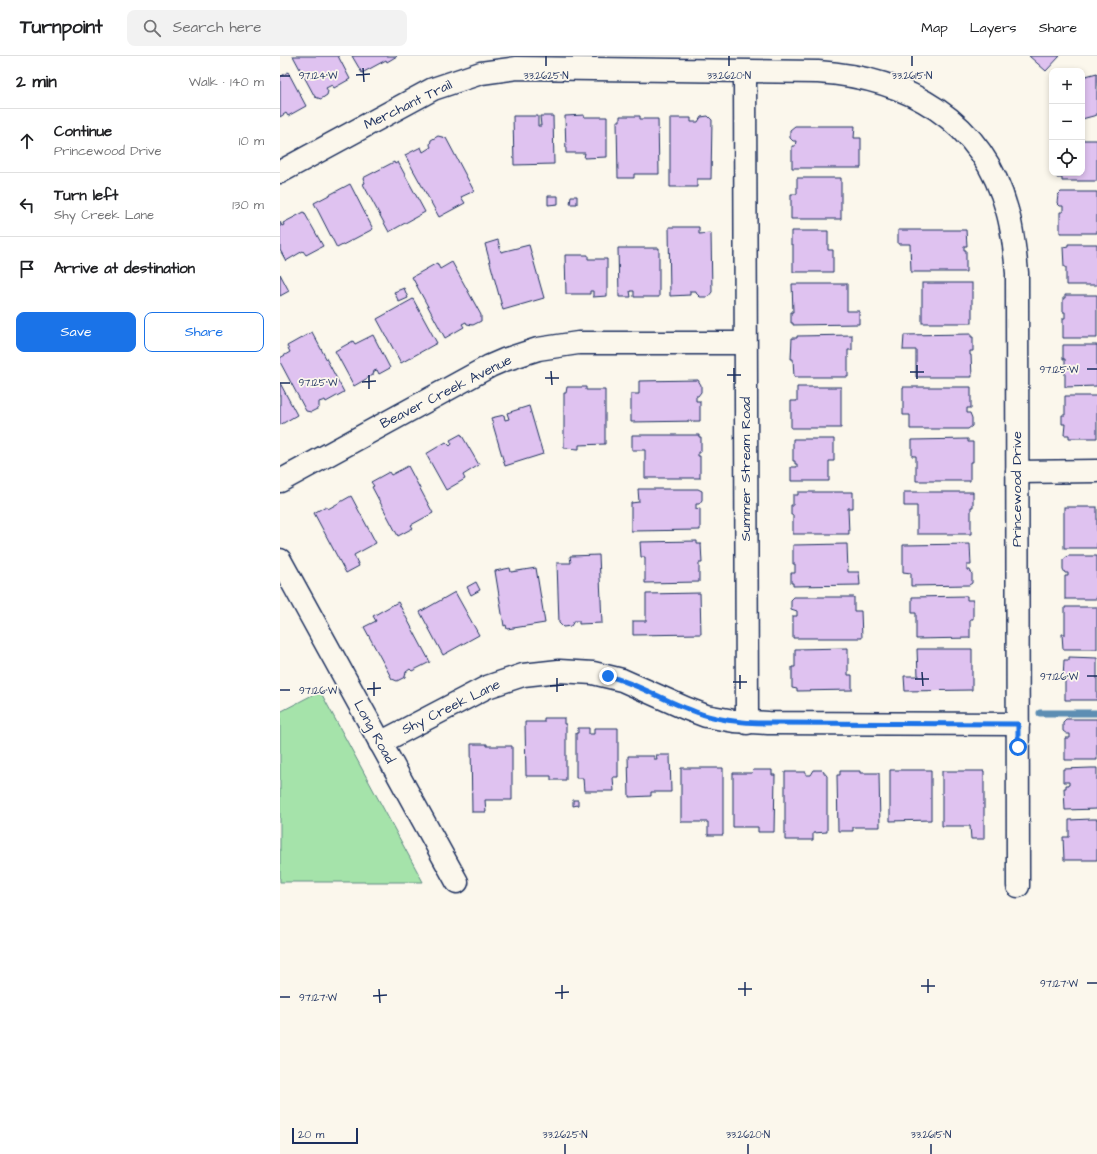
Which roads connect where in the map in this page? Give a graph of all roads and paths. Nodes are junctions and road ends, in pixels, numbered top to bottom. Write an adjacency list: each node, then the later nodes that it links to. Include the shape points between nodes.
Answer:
1 (745, 72): 2 (street, Merchant Trail, via 818,72 860,77 910,94); 3 (street, Merchant Trail, via 517,68 481,73 421,95); 4 (street, Summer Stream Road)
2 (944, 114): 6 (street, Princewood Drive, via 966,133 989,166 1000,187 1012,233 1017,273)
3 (280, 172)
4 (745, 343): 7 (street, Beaver Creek Avenue, via 578,343 518,355 471,376); 9 (street, Summer Stream Road)
5 (1097, 471): 6 (street)
6 (1017, 472): 10 (street, Princewood Drive)
7 (280, 481)
8 (280, 560): 11 (street, Long Road)
9 (747, 723): 10 (street, Shy Creek Lane); 11 (street, Shy Creek Lane, via 696,712 608,676 579,671 559,671 523,675 488,687)
10 (1018, 724): 13 (street, Princewood Drive)
11 (380, 742): 12 (street, Long Road)
12 (457, 882)
13 (1018, 886)

